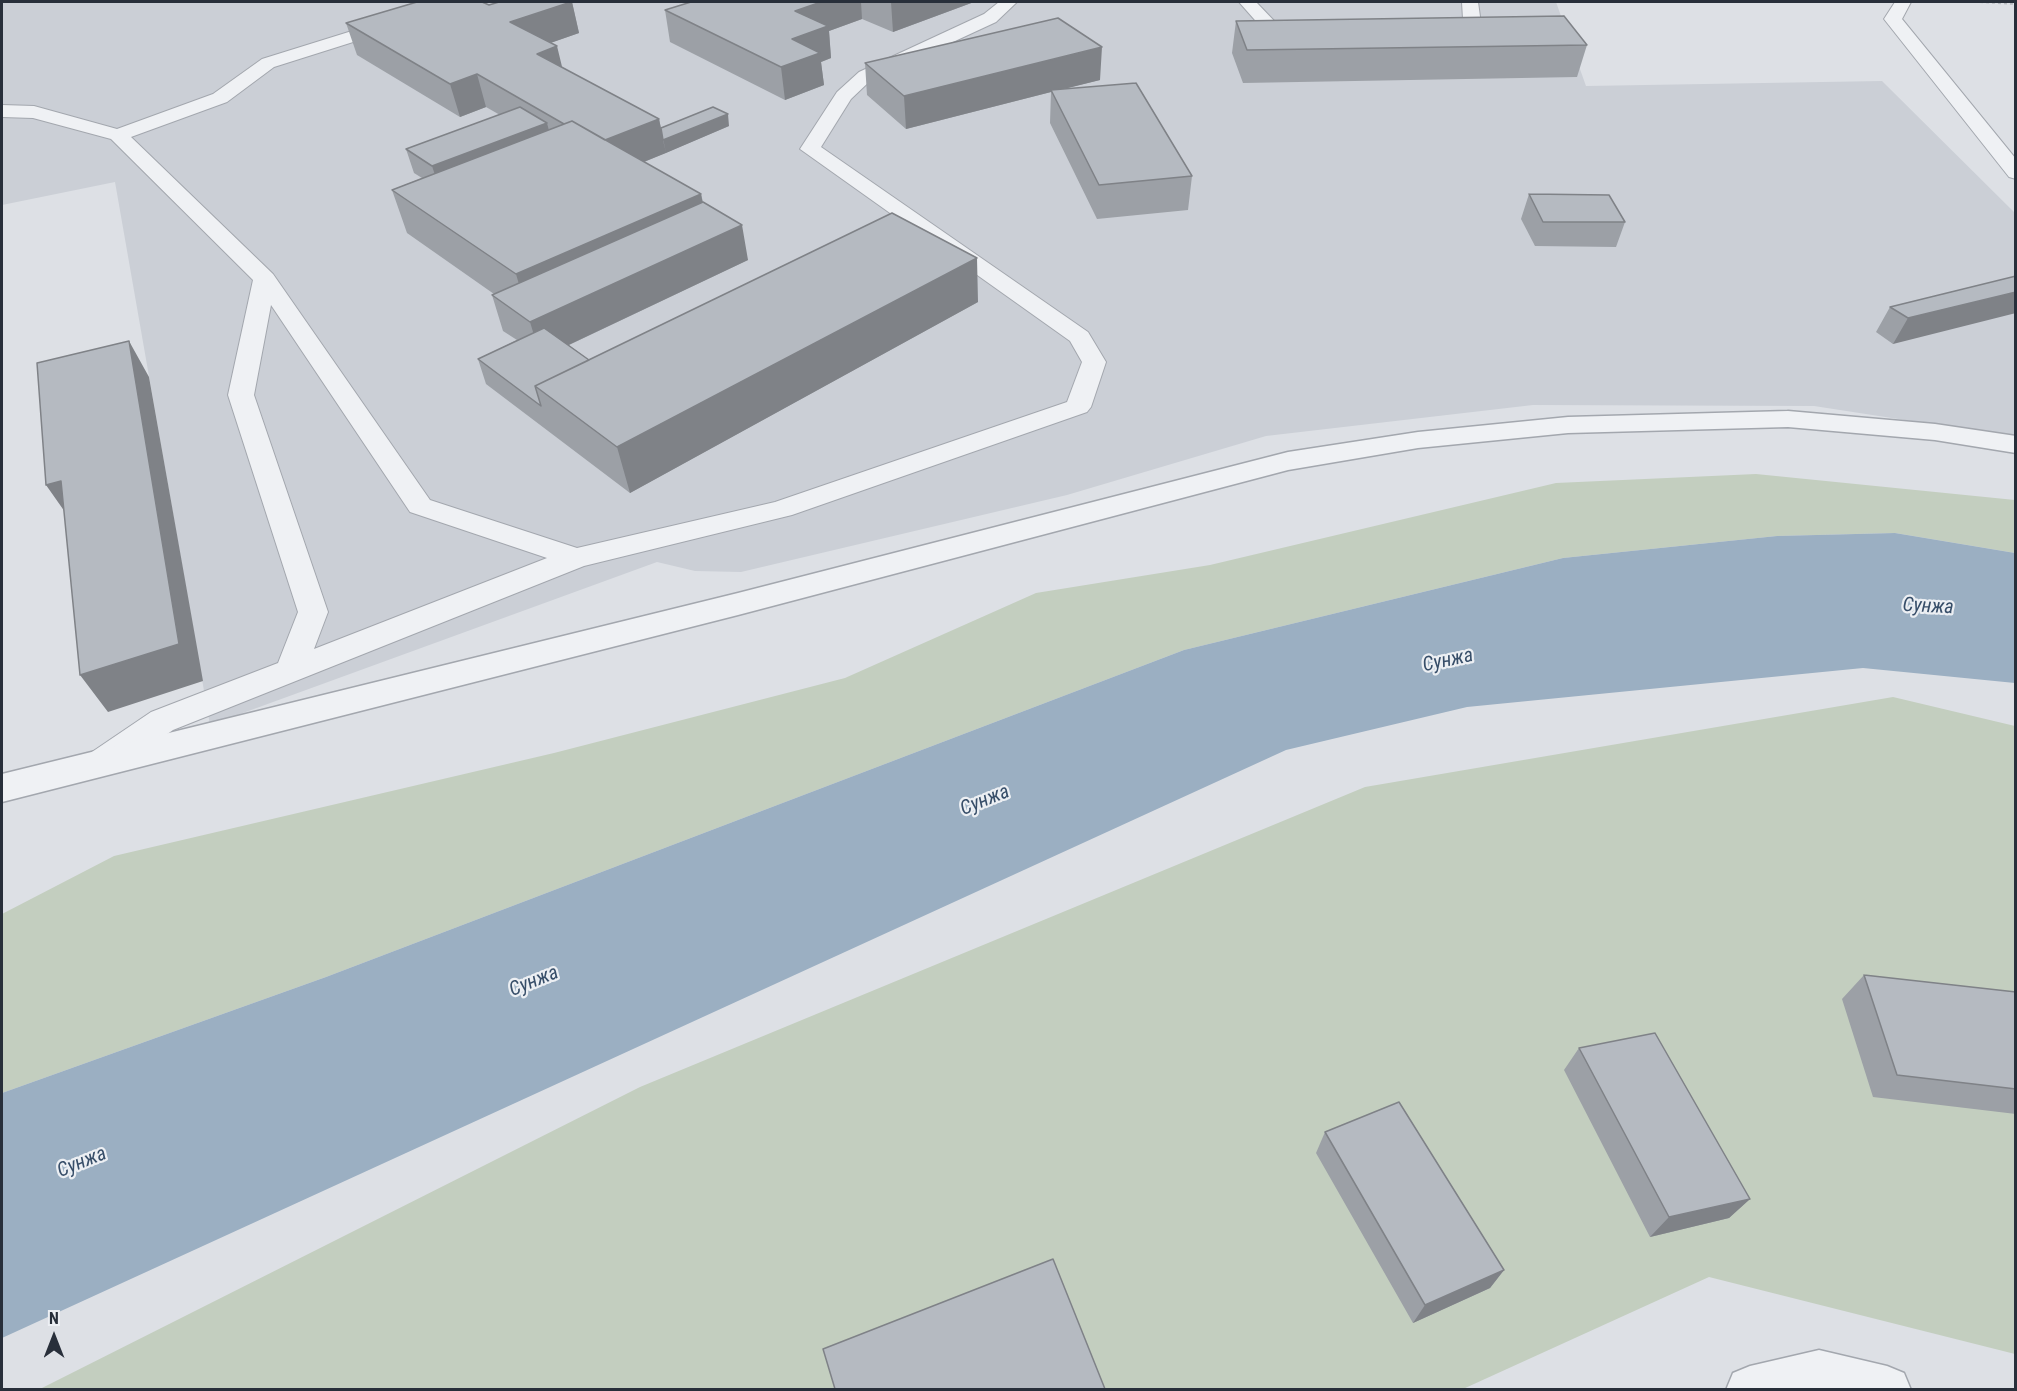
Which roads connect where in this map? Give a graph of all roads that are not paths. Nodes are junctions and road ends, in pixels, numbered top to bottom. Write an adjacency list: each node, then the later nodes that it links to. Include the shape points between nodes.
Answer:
1 (461, 2): 9 (lane, via 268,63 220,98)
2 (1009, 2): 13 (lane, via 990,18 865,76 844,96 810,149 1080,337 1094,362 1078,407 782,509)
3 (1246, 2): 7 (lane, via 1275,32)
4 (1470, 2): 6 (lane, via 1472,24)
5 (1903, 2): 10 (lane, via 1893,19)
6 (1414, 27)
7 (1321, 30)
8 (2, 111): 9 (lane, via 34,112)
9 (118, 135): 11 (lane)
10 (2016, 173)
11 (265, 279): 13 (lane, via 420,506); 14 (lane, via 241,395 313,612)
12 (2016, 445): 15 (street, via 1935,432 1788,418 1568,425 1418,440 1288,461)
13 (576, 558): 14 (lane)
14 (291, 670): 15 (lane, via 162,721)
15 (101, 763): 16 (street)
16 (2, 788)
17 (1750, 1389): 18 (street, via 1819,1374)
18 (1887, 1389)

